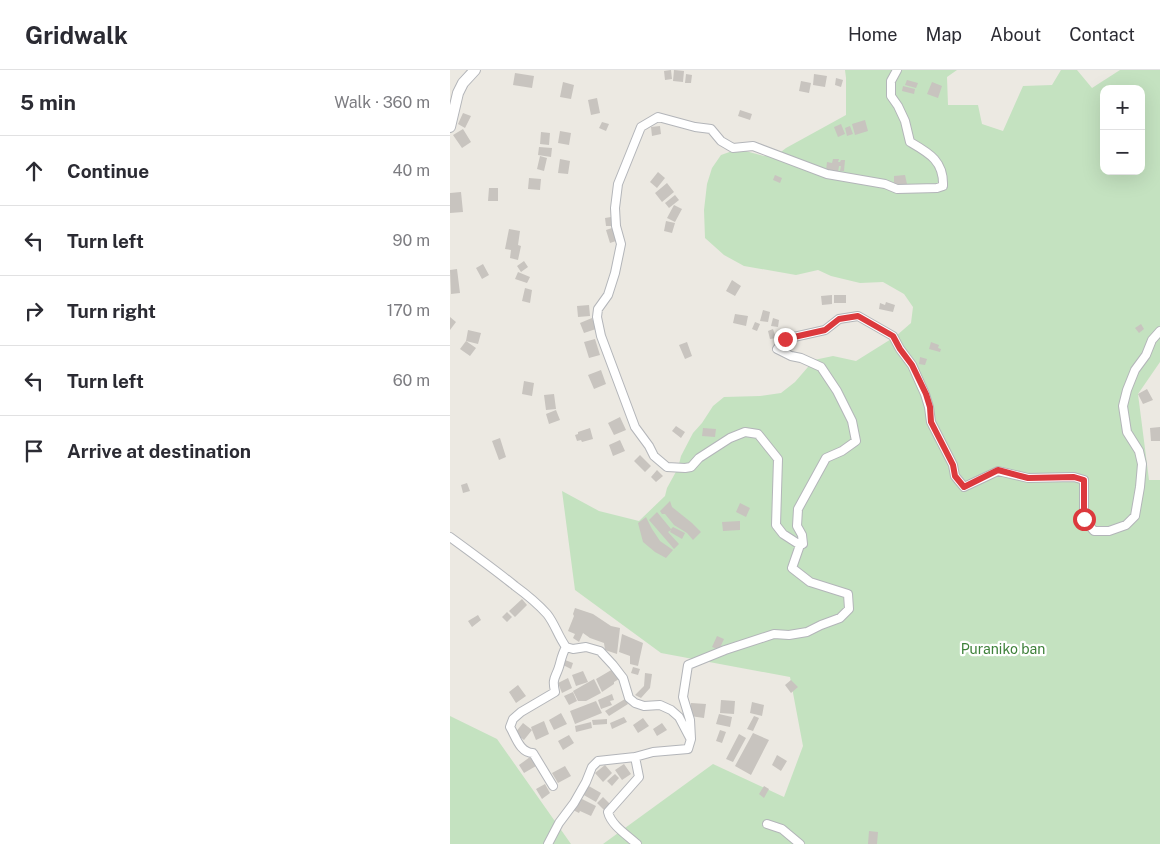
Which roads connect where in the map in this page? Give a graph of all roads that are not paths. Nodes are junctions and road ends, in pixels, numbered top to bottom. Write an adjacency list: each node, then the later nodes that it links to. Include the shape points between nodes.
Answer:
1 (475, 70): 3 (street, via 458,93)
2 (896, 70): 6 (street, via 891,81 891,96 905,121 910,142 930,154 938,164 943,186 897,189 827,174 753,146 733,148 721,141 711,129 658,117 641,127 618,184 615,208 621,244 613,280 597,316 635,427 654,456 667,467 678,468 691,467 730,438 745,432 758,434 778,459 776,525)
3 (450, 128)
4 (1160, 332): 6 (street, via 1135,370 1123,406 1127,432 1139,451 1142,464 1135,516 1126,525 1094,532 1084,519 1084,480 1074,477 1028,478 998,470 964,487 955,476 953,465 931,422 930,407 918,376 893,336 858,316 839,319 825,330 785,339 777,349 821,367 852,421 856,441 826,458 798,510 797,526 803,544)
5 (450, 537): 7 (street, via 540,608 555,625)
6 (800, 545): 8 (street, via 792,568 810,582 848,594 849,609 840,618 807,632 774,634 688,665 683,696)
7 (566, 647): 8 (street, via 600,651 624,678 629,698 644,706 660,705 671,710); 10 (street, via 553,682 555,692 521,712 510,727 523,750 533,754)
8 (691, 739): 9 (street, via 688,749)
9 (634, 757): 12 (street, via 598,761 592,766 586,782); 13 (street, via 639,777 608,812 619,828)
10 (553, 786)
11 (768, 824): 14 (street, via 782,829)
12 (548, 844)
13 (637, 844)
14 (800, 844)

